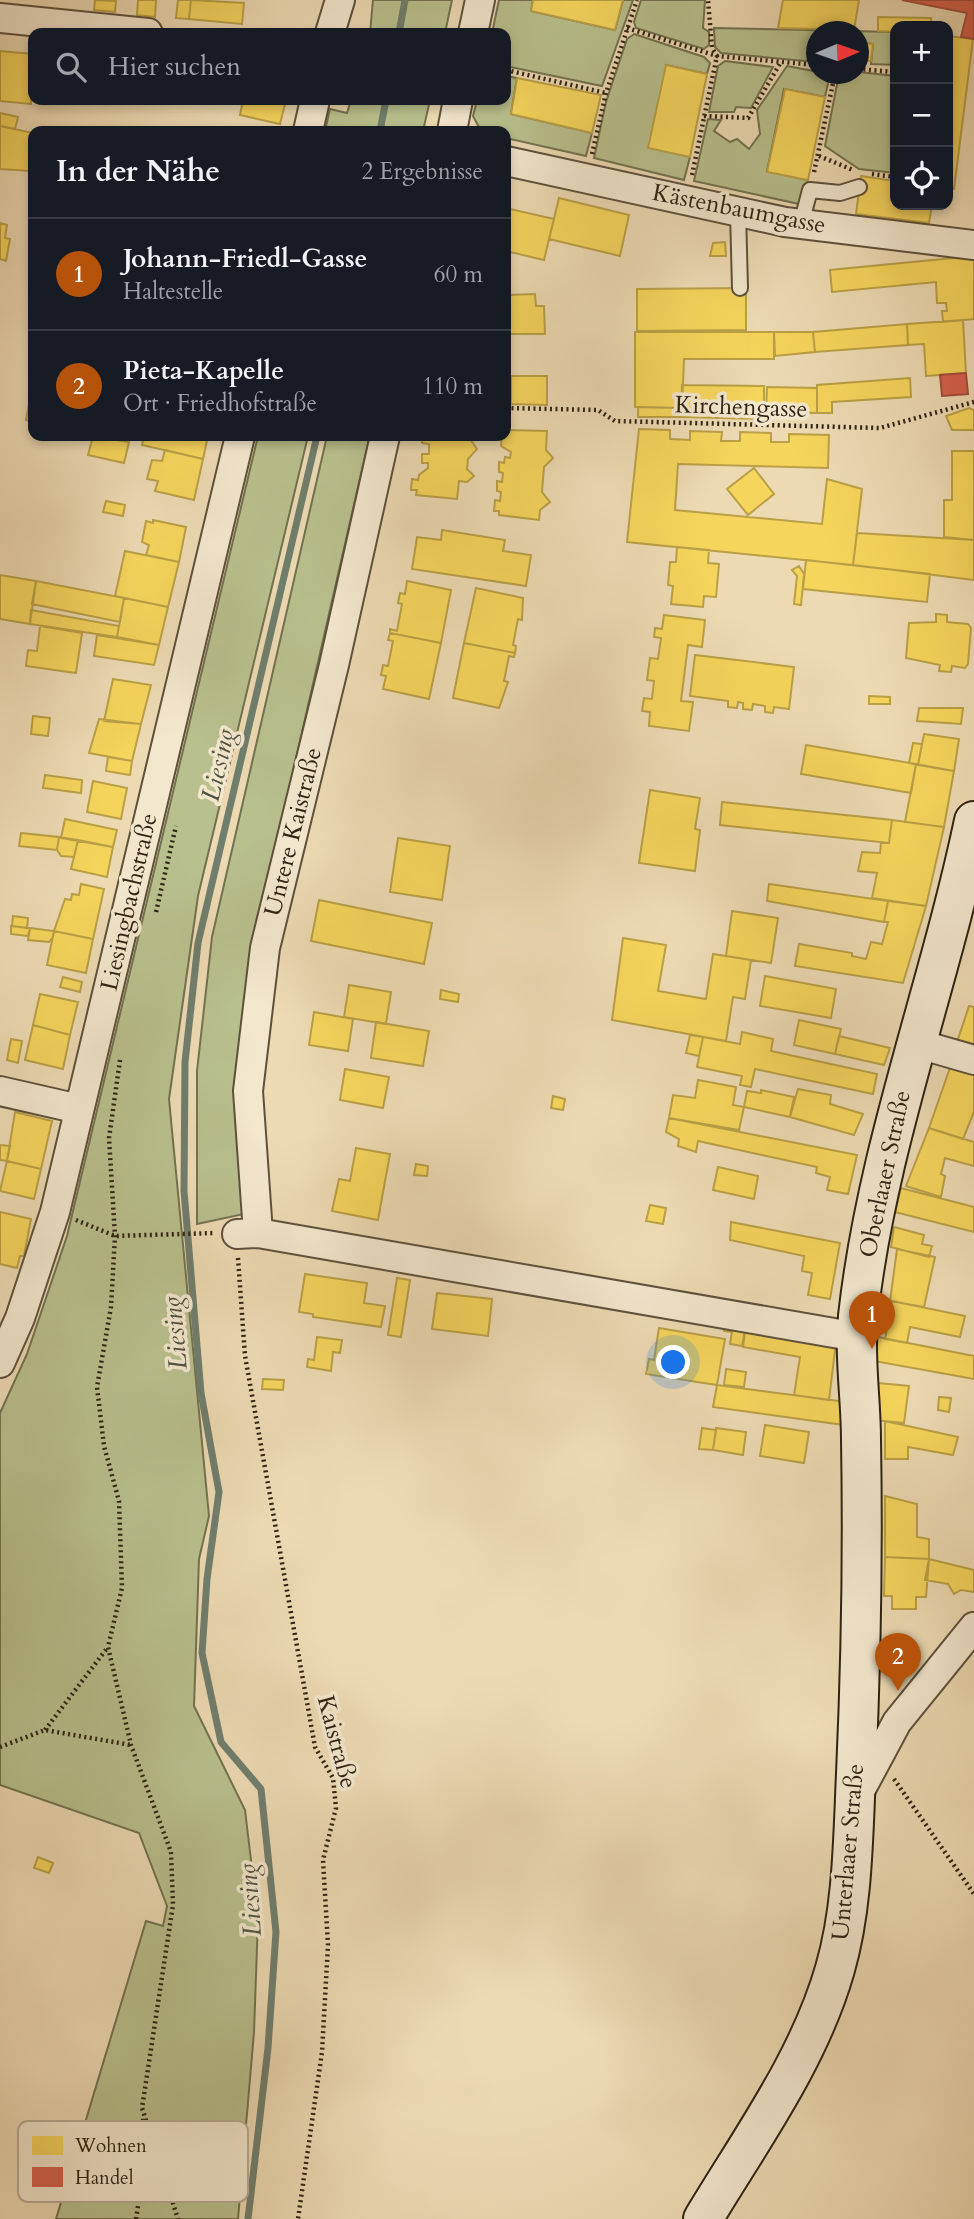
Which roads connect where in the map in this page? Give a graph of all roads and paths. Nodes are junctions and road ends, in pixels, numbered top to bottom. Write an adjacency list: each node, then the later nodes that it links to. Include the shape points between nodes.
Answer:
1 (340, 0): 7 (street)
2 (480, 0): 8 (street)
3 (637, 0): 9 (path)
4 (708, 0): 10 (path, via 712,48)
5 (0, 18): 6 (street)
6 (99, 28)
7 (332, 28)
8 (474, 28)
9 (627, 28): 10 (path); 17 (path)
10 (718, 56): 11 (path); 20 (path)
11 (781, 62): 12 (path); 20 (path, via 748,118)
12 (806, 64)
13 (869, 70): 15 (path)
14 (511, 71): 17 (path)
15 (890, 72)
16 (833, 84): 25 (path)
17 (606, 93): 24 (path)
18 (314, 105): 21 (street)
19 (457, 105): 22 (street)
20 (704, 116): 27 (path)
21 (309, 126)
22 (453, 126)
23 (511, 162): 24 (street, Kästenbaumgasse)
24 (586, 178): 27 (street, Kästenbaumgasse)
25 (810, 190): 26 (lane); 29 (lane)
26 (858, 194)
27 (686, 200): 28 (street, Kästenbaumgasse)
28 (738, 212): 29 (street, Kästenbaumgasse); 31 (lane)
29 (801, 224): 30 (street, Kästenbaumgasse)
30 (974, 245)
31 (740, 288)
32 (974, 402): 33 (path, Kirchengasse, via 880,428 615,421 598,410)
33 (511, 408)
34 (239, 441): 43 (street, Liesingbachstraße)
35 (384, 441): 45 (street, Untere Kaistraße, via 265,948 248,1091)
36 (179, 813): 38 (path)
37 (974, 821): 39 (main road, Oberlaaer Straße, via 949,930)
38 (154, 917)
39 (915, 1043): 41 (street); 47 (main road, Oberlaaer Straße, via 876,1200)
40 (121, 1057): 46 (path, via 109,1138)
41 (974, 1059)
42 (0, 1091): 43 (street)
43 (79, 1109): 44 (street, Liesingbachstraße)
44 (55, 1212): 46 (path); 48 (street, Liesingbachstraße)
45 (239, 1233): 46 (path); 47 (street); 64 (path, Kaistraße, via 247,1369 315,1747 332,1777 336,1808 323,1860 328,1945 322,2052)
46 (115, 1236): 50 (path, via 111,1307 97,1387 104,1446 119,1500 122,1588)
47 (857, 1337): 51 (main road, Oberlaaer Straße)
48 (0, 1363)
49 (974, 1628): 52 (street)
50 (108, 1647): 53 (path); 54 (path)
51 (859, 1702): 52 (street); 57 (main road, Unterlaaer Straße)
52 (897, 1721): 56 (street)
53 (45, 1730): 54 (path); 55 (path)
54 (131, 1745): 59 (path, via 171,1852 173,1905)
55 (0, 1747)
56 (876, 1756): 57 (street); 58 (path)
57 (855, 1803): 65 (main road, Unterlaaer Straße, via 843,1937 821,2009 786,2083)
58 (974, 1894)
59 (142, 2109): 60 (path); 61 (path)
60 (143, 2121)
61 (146, 2121)
62 (172, 2202): 63 (path)
63 (178, 2219)
64 (298, 2219)
65 (703, 2219)

